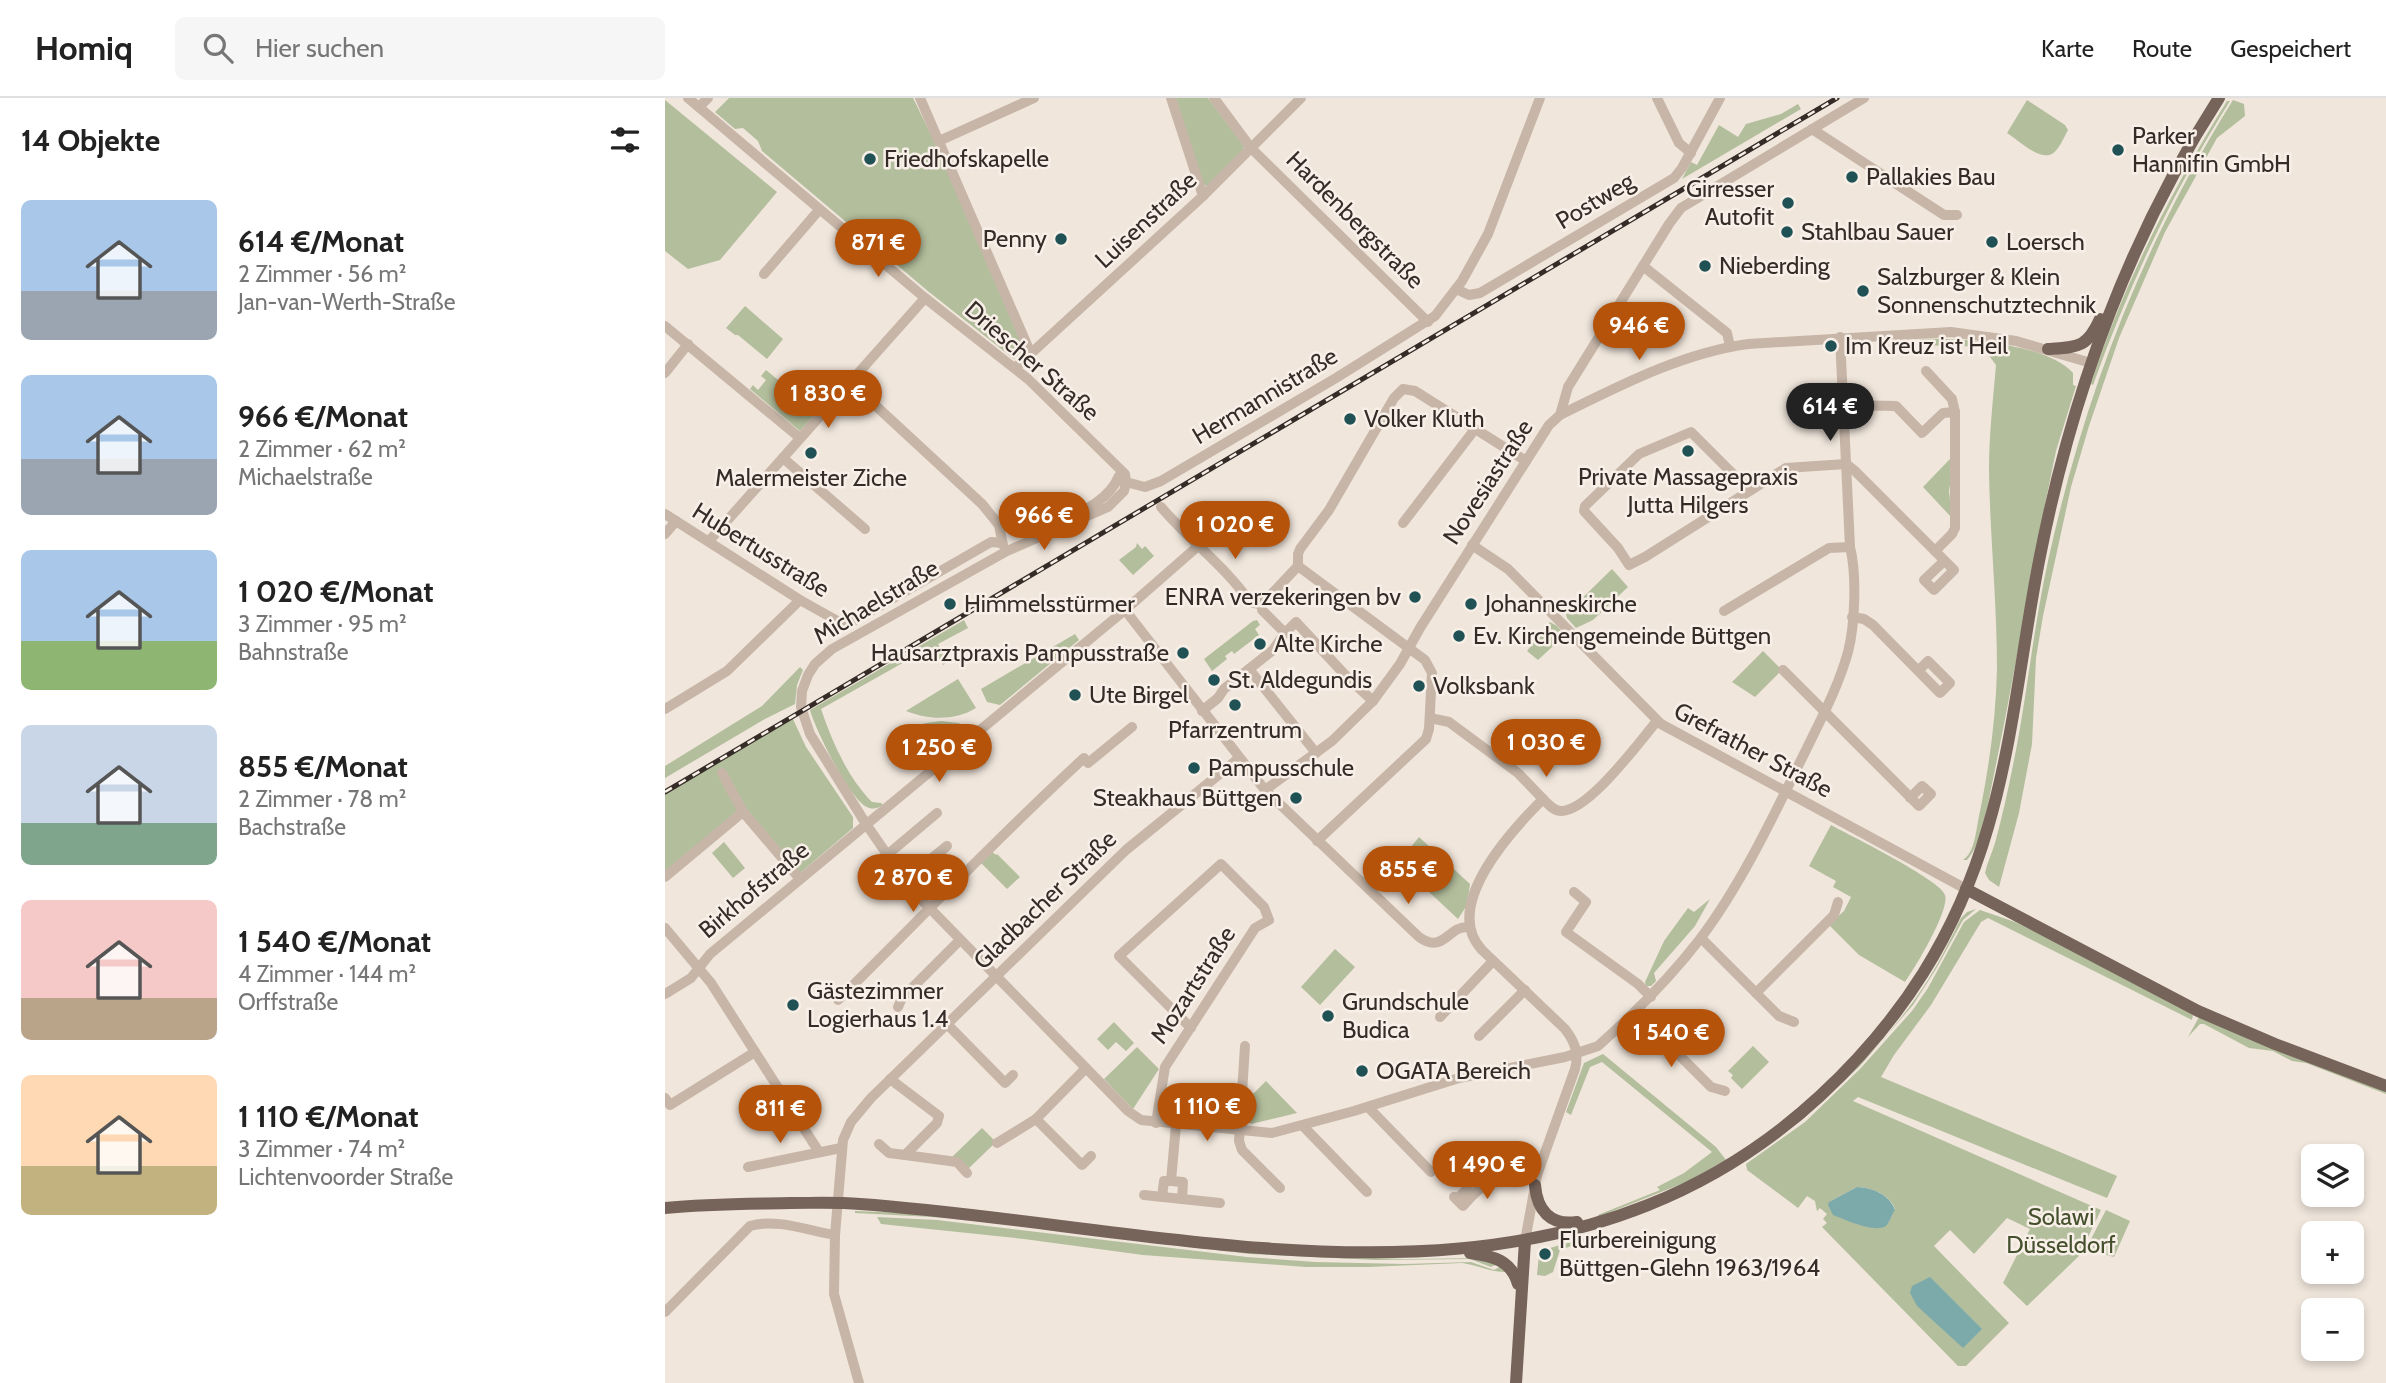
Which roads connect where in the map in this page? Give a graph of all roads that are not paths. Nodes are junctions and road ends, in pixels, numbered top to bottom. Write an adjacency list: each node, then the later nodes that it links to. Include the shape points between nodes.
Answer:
1 (688, 98): 13 (street, Driescher Straße)
2 (708, 98): 13 (street)
3 (920, 98): 15 (street)
4 (1034, 98): 15 (street)
5 (1171, 98): 18 (street)
6 (1214, 98): 16 (street, Hardenbergstraße)
7 (1300, 98): 16 (street, Luisenstraße)
8 (1541, 98): 23 (street, Hermannistraße, via 1488,234)
9 (1657, 98): 17 (street, via 1679,142)
10 (1720, 98): 17 (street, Postweg)
11 (1864, 98): 14 (street)
12 (2219, 98): 25 (main road, via 2177,166)
13 (699, 107): 19 (street, Driescher Straße)
14 (1812, 129): 20 (street, via 1944,215); 21 (street, via 1681,208)
15 (940, 141): 32 (street)
16 (1251, 148): 18 (street, Luisenstraße); 26 (street, Hardenbergstraße)
17 (1691, 153): 23 (street, Postweg, via 1671,180 1480,293 1469,295)
18 (1203, 196): 32 (street, Luisenstraße)
19 (819, 209): 22 (street); 24 (street, Driescher Straße)
20 (1957, 215)
21 (1643, 266): 30 (street, via 1727,332); 40 (street, via 1568,387)
22 (764, 274)
23 (1456, 289): 26 (street, Hermannistraße)
24 (925, 298): 34 (street, Driescher Straße); 37 (street)
25 (2112, 306): 31 (main road, via 2084,343); 33 (main road)
26 (1428, 322): 46 (street, Hermannistraße, via 1161,481 1145,487)
27 (665, 326): 29 (street)
28 (1840, 337): 30 (street, Novesiastraße); 31 (street, Novesiastraße, via 1965,332); 38 (street, Michaelstraße)
29 (688, 344): 36 (street); 42 (street)
30 (1730, 346): 40 (street, Novesiastraße, via 1687,358)
31 (2048, 349): 33 (street, Novesiastraße)
32 (1031, 354): 34 (street, Luisenstraße)
33 (2091, 363): 96 (main road, via 2055,486 2001,772)
34 (1015, 368): 46 (street, Driescher Straße, via 1121,468 1126,476)
35 (1926, 371): 39 (street, via 1952,398)
36 (665, 373)
37 (850, 382): 42 (street); 56 (street, via 978,499 999,525)
38 (1843, 405): 39 (street, via 1896,406 1922,433 1943,413); 45 (street, Michaelstraße)
39 (1955, 412): 59 (street, via 1955,528)
40 (1560, 415): 44 (street, Novesiastraße)
41 (1475, 429): 44 (street); 51 (street); 61 (street, via 1415,391 1403,389 1300,550)
42 (800, 438): 43 (street)
43 (783, 458): 52 (street); 54 (street)
44 (1525, 461): 55 (street, Novesiastraße)
45 (1846, 464): 47 (street, via 1789,467); 58 (street, Michaelstraße); 59 (street)
46 (1122, 481): 56 (street, Michaelstraße, via 1121,495 1108,507 1067,527)
47 (1750, 491): 47 (street, via 1629,565 1584,511 1639,454 1691,432)
48 (1161, 507): 57 (street)
49 (665, 514): 50 (street, Hubertusstraße)
50 (676, 521): 53 (street); 54 (street, Hubertusstraße)
51 (1403, 523)
52 (865, 529)
53 (665, 534)
54 (709, 541): 62 (street, Hubertusstraße)
55 (1472, 545): 69 (street, Novesiastraße); 78 (street, via 1508,569)
56 (1004, 547): 67 (street, Michaelstraße, via 991,542 852,622); 89 (street, Michaelstraße, via 832,649 808,675 801,700 804,720)
57 (1197, 547): 63 (street); 64 (street, Birkhofstraße)
58 (1850, 547): 65 (street, via 1829,548); 66 (street, Michaelstraße)
59 (1935, 551): 60 (street)
60 (1944, 561)
61 (1298, 566): 63 (street); 69 (street)
62 (800, 600): 67 (street, Hubertusstraße); 74 (street, via 727,671)
63 (1260, 607): 68 (street)
64 (1125, 610): 75 (street); 89 (street, Birkhofstraße)
65 (1724, 611)
66 (1852, 617): 72 (street, via 1870,622); 76 (street, Michaelstraße, via 1847,656)
67 (835, 621)
68 (1285, 633): 70 (street, via 1273,650); 73 (street, via 1296,622)
69 (1408, 648): 73 (street, Novesiastraße); 77 (street, via 1431,669)
70 (1249, 669): 75 (street); 80 (street)
71 (1783, 670): 76 (street)
72 (1918, 671)
73 (1373, 701): 80 (street, Novesiastraße)
74 (665, 709)
75 (1202, 710): 81 (street)
76 (1825, 712): 84 (street, Michaelstraße); 85 (street)
77 (1430, 718): 86 (street, via 1448,722 1523,776); 90 (street, via 1424,742)
78 (1657, 721): 84 (street, Grefrather Straße); 86 (street, Grefrather Straße, via 1590,796 1561,811)
79 (1132, 727): 99 (street, via 1088,763 1084,758)
80 (1316, 753): 83 (street, Novesiastraße)
81 (1238, 759): 83 (street); 106 (street, Gladbacher Straße, via 1126,850)
82 (722, 773): 87 (street)
83 (1265, 790): 90 (street)
84 (1786, 790): 96 (street, Grefrather Straße); 102 (street, Michaelstraße)
85 (1910, 798)
86 (1543, 799): 100 (street, via 1486,867 1476,888)
87 (743, 812): 93 (street); 94 (street)
88 (937, 813): 92 (street)
89 (866, 824): 92 (street, Michaelstraße); 94 (street, Birkhofstraße)
90 (1317, 841): 100 (street, via 1425,941 1440,942 1463,926)
91 (947, 846): 95 (street)
92 (887, 855): 95 (street, Michaelstraße)
93 (665, 877)
94 (800, 879): 105 (street, Birkhofstraße)
95 (904, 881): 99 (street, Michaelstraße)
96 (1966, 889): 125 (main road, via 2198,1011); 156 (main road, via 1941,945 1909,997 1808,1108 1707,1176 1652,1204)
97 (1574, 892): 110 (street, via 1586,902 1566,932)
98 (1838, 902): 108 (street, via 1834,915)
99 (930, 909): 103 (street, Michaelstraße); 111 (street)
100 (1469, 927): 104 (street, via 1475,942)
101 (665, 928): 105 (street)
102 (1700, 938): 108 (street); 110 (street, Michaelstraße)
103 (960, 940): 106 (street, Michaelstraße); 112 (street)
104 (1493, 961): 107 (street); 114 (street)
105 (699, 968): 109 (street, Birkhofstraße); 120 (street)
106 (995, 977): 116 (street, Gladbacher Straße); 122 (street, Michaelstraße)
107 (1525, 990): 118 (street); 121 (street, via 1565,1029)
108 (1756, 993): 115 (street, via 1779,1016)
109 (665, 994)
110 (1650, 997): 113 (street, Michaelstraße)
111 (838, 1000)
112 (898, 1007)
113 (1636, 1012): 121 (street, Michaelstraße, via 1598,1046); 126 (street, via 1710,1087)
114 (1440, 1017)
115 (1794, 1022)
116 (947, 1024): 123 (street, via 1005,1083); 124 (street, Gladbacher Straße)
117 (1191, 1028): 117 (street, Mozartstraße, via 1255,928 1269,920 1264,907 1221,864 1119,956); 130 (street, Mozartstraße, via 1165,1067)
118 (1479, 1036)
119 (1245, 1046): 133 (street)
120 (755, 1052): 127 (street, via 670,1105); 138 (street)
121 (1577, 1054): 128 (street, Michaelstraße, via 1471,1075); 145 (street)
122 (1086, 1069): 129 (street); 130 (street, Michaelstraße, via 1134,1117)
123 (1013, 1075)
124 (890, 1079): 134 (street, via 938,1114 937,1124); 137 (street, Gladbacher Straße, via 854,1117)
125 (2386, 1086)
126 (1725, 1091)
127 (665, 1098)
128 (1368, 1107): 132 (street, Michaelstraße); 143 (street)
129 (1036, 1119): 135 (street); 140 (street, via 1081,1165)
130 (1156, 1123): 131 (street, Michaelstraße)
131 (1176, 1125): 133 (street, Michaelstraße); 146 (street)
132 (1303, 1126): 133 (street, Michaelstraße, via 1272,1133); 148 (street)
133 (1239, 1131): 147 (street, via 1242,1150)
134 (917, 1143): 139 (street); 141 (street)
135 (997, 1143)
136 (879, 1144): 139 (street, via 889,1153)
137 (841, 1149): 138 (street); 153 (street, Gladbacher Straße)
138 (819, 1152): 142 (street)
139 (905, 1155): 141 (street)
140 (1091, 1156)
141 (932, 1158): 144 (street, via 957,1162)
142 (748, 1167)
143 (1431, 1172)
144 (967, 1173)
145 (1536, 1180): 151 (street, via 1509,1161 1463,1206); 156 (main road, via 1539,1205 1552,1220); 158 (street)
146 (1171, 1181): 150 (street, via 1164,1181); 152 (street, via 1182,1182)
147 (1280, 1188)
148 (1367, 1192)
149 (1144, 1195): 150 (street)
150 (1162, 1197): 152 (street)
151 (1455, 1198)
152 (1182, 1199): 154 (street)
153 (837, 1203): 155 (main road); 157 (street, Gladbacher Straße); 159 (main road, via 1269,1249 1387,1254)
154 (1220, 1203)
155 (665, 1208)
156 (1598, 1223): 158 (main road)
157 (835, 1235): 161 (street, via 790,1226 750,1226); 162 (street, Gladbacher Straße, via 834,1294)
158 (1525, 1241): 159 (main road); 160 (main road)
159 (1450, 1251): 160 (main road, via 1503,1261 1514,1272)
160 (1520, 1295): 163 (main road)
161 (665, 1312)
162 (859, 1383)
163 (1516, 1383)

